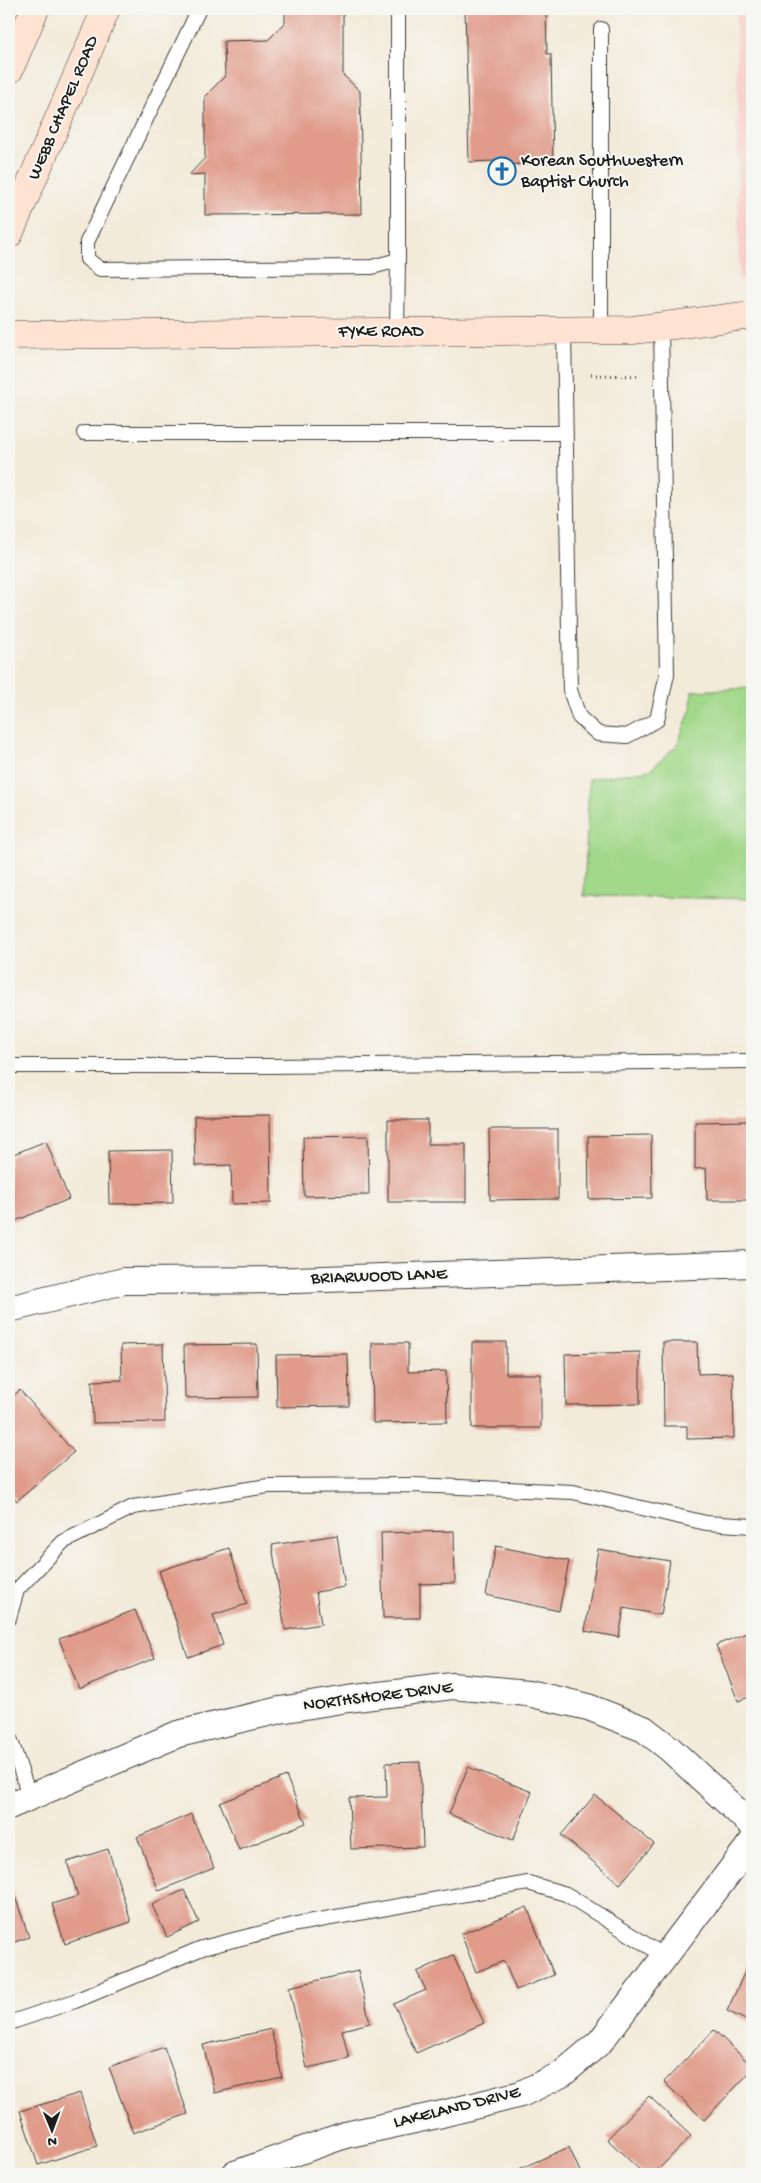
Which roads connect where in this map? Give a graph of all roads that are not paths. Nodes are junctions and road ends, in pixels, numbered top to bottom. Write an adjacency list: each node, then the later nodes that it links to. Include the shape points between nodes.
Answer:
1 (35, 9): 6 (street)
2 (106, 9): 7 (street, WEBB CHAPEL ROAD)
3 (199, 9): 8 (lane, via 87,242 87,259 100,270 372,267)
4 (398, 9): 8 (lane)
5 (600, 29): 11 (lane)
6 (9, 70)
7 (9, 234)
8 (398, 260): 13 (lane)
9 (752, 315): 10 (street, FYKE ROAD)
10 (661, 327): 11 (street, FYKE ROAD); 16 (lane, via 667,674 657,720 626,736 598,734 579,717 570,690)
11 (600, 330): 12 (street, FYKE ROAD)
12 (564, 331): 13 (street, FYKE ROAD); 16 (lane)
13 (397, 332): 14 (street, FYKE ROAD)
14 (9, 336)
15 (84, 432): 16 (lane)
16 (566, 433)
17 (752, 1061): 18 (lane)
18 (9, 1066)
19 (752, 1264): 20 (street, BRIARWOOD LANE, via 296,1280 124,1281)
20 (9, 1309)
21 (752, 1526): 22 (lane, via 706,1523 573,1492 414,1486 268,1486 133,1507 63,1542 17,1590)
22 (9, 1618)
23 (9, 1735): 24 (lane)
24 (20, 1802): 25 (street, NORTHSHORE DRIVE, via 178,1734 290,1708 452,1686 528,1693 588,1707 644,1730 670,1749)
25 (752, 1825)
26 (752, 1842): 27 (street, LAKELAND DRIVE)
27 (666, 1957): 28 (lane, via 566,1894 528,1883 296,1924 202,1948 76,2000); 29 (street, LAKELAND DRIVE, via 600,2042 562,2074 520,2094 345,2134)
28 (9, 2023)
29 (235, 2174)

